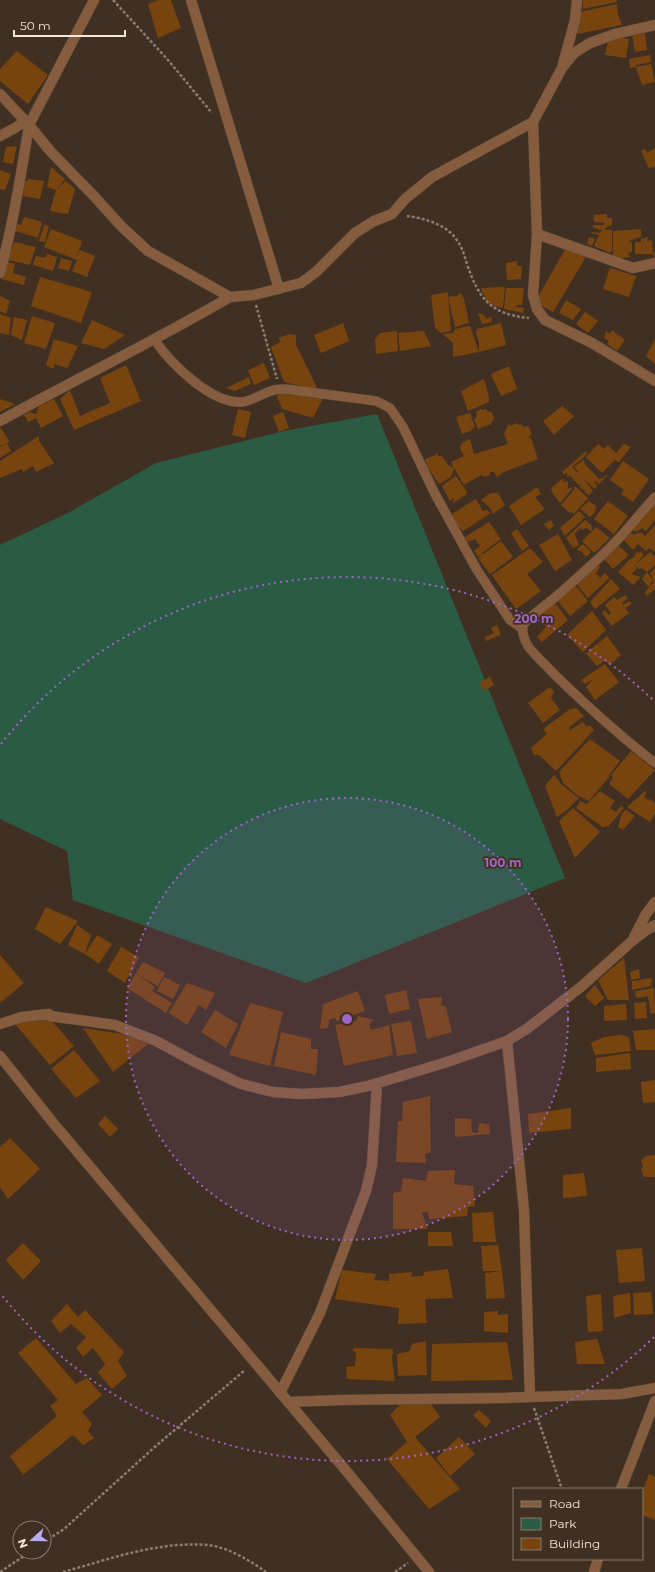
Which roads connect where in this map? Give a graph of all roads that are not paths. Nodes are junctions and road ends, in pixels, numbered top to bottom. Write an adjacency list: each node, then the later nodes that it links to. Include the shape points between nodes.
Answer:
1 (94, 0): 8 (street)
2 (191, 0): 13 (street)
3 (577, 0): 5 (street, via 575,20)
4 (655, 26): 5 (street, via 614,34 590,43 574,53)
5 (562, 68): 7 (street)
6 (0, 94): 8 (street)
7 (533, 122): 10 (street); 13 (street, via 432,177 405,199 392,214 355,233 316,272 301,283)
8 (27, 123): 9 (street); 12 (street, via 17,203); 14 (street, via 61,163 148,251)
9 (0, 136)
10 (537, 234): 11 (street, via 633,268); 16 (street, via 533,295 537,309 545,320 592,343)
11 (655, 263)
12 (0, 273)
13 (279, 289): 14 (street)
14 (230, 297): 15 (street)
15 (154, 339): 17 (street); 19 (lane, via 168,358 183,371 214,395 226,400 243,402 272,390 286,389 376,401 390,408 403,427 435,494 477,570 510,620)
16 (655, 382)
17 (0, 421)
18 (655, 497): 19 (lane, via 622,536 547,605 526,620)
19 (522, 629): 20 (lane, via 528,646 557,676 597,716)
20 (655, 764)
21 (655, 902): 23 (street)
22 (655, 925): 23 (street)
23 (631, 942): 25 (street, via 582,986)
24 (0, 1024): 27 (street, via 22,1017 49,1014 115,1025 156,1040 241,1084 273,1092 339,1092)
25 (507, 1041): 27 (street); 30 (street, via 524,1210)
26 (0, 1056): 29 (street)
27 (377, 1083): 29 (street, via 372,1165 366,1191 320,1313)
28 (655, 1388): 30 (street, via 622,1394)
29 (280, 1393): 32 (street)
30 (530, 1397): 32 (street)
31 (655, 1401): 33 (street)
32 (288, 1402): 35 (street)
33 (621, 1488)
34 (598, 1560): 36 (street)
35 (429, 1572)
36 (594, 1572)

